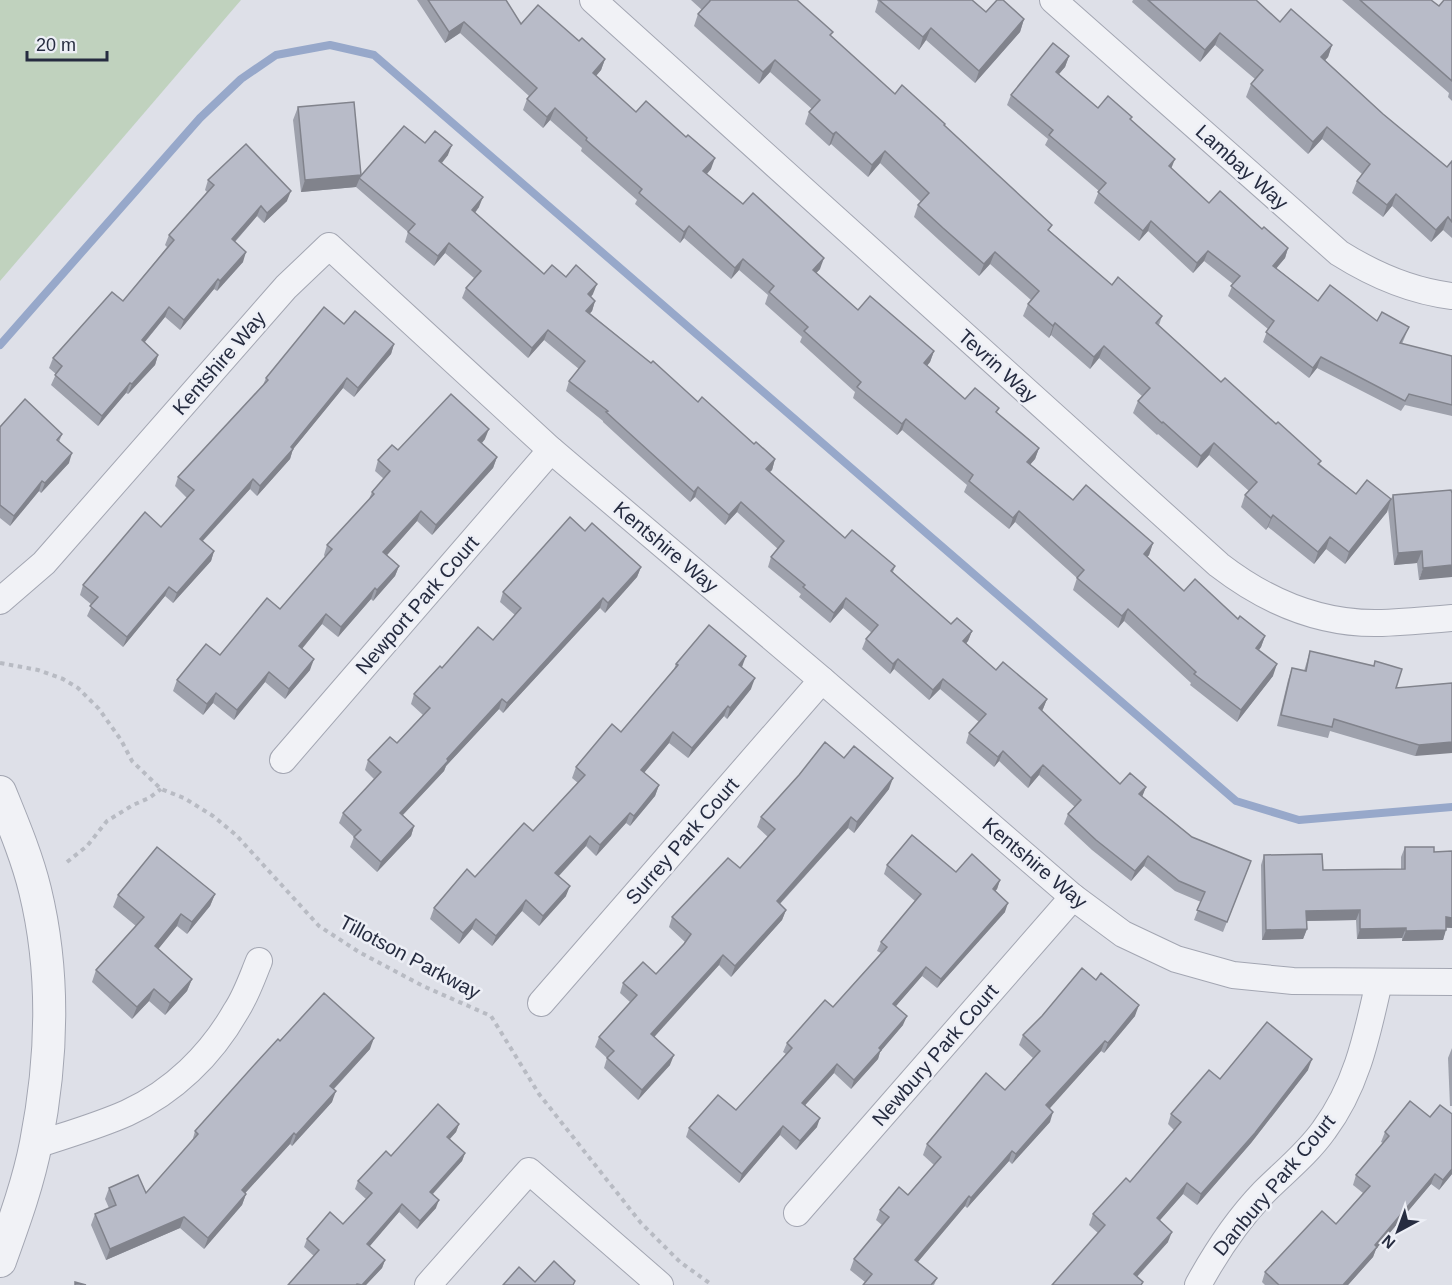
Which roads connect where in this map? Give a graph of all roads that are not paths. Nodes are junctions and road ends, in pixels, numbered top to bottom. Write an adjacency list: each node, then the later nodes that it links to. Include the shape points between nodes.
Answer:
1 (593, 0): 6 (street, Tevrin Way, via 1242,583 1286,606 1323,618 1381,623)
2 (1053, 0): 3 (street, Lambay Way, via 1339,253 1392,281)
3 (1452, 296)
4 (551, 450): 5 (street, Kentshire Way, via 328,246 286,287 44,563); 7 (street, Kentshire Way); 8 (street, Newport Park Court)
5 (0, 601)
6 (1452, 618)
7 (822, 680): 10 (street, Kentshire Way); 14 (street, Surrey Park Court)
8 (284, 760)
9 (4, 812): 15 (street, via 35,891 45,955 49,1019 46,1082)
10 (1073, 897): 12 (street, Kentshire Way, via 1132,938 1204,968 1263,979); 16 (street, Newbury Park Court)
11 (259, 961): 15 (street, via 238,1009 221,1035 179,1080 127,1113)
12 (1379, 982): 13 (street, Kentshire Way); 20 (street, Danbury Park Court, via 1365,1048 1341,1104 1304,1154 1263,1193 1227,1236)
13 (1452, 982)
14 (541, 1003)
15 (36, 1145): 17 (street)
16 (797, 1213)
17 (0, 1261)
18 (428, 1285): 19 (street, via 529,1171)
19 (660, 1285)
20 (1198, 1285)

